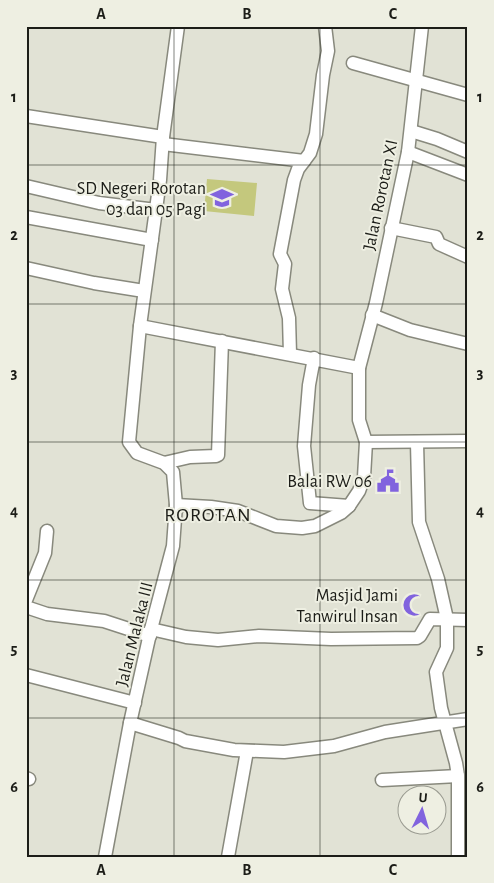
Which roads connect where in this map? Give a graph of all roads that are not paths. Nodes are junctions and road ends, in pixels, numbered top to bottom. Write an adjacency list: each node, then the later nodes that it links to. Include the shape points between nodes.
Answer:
1 (178, 26): 9 (street)
2 (325, 26): 12 (street, via 328,51 316,134)
3 (422, 26): 5 (street, Jalan Rorotan XI)
4 (353, 63): 5 (street)
5 (417, 80): 6 (street); 8 (street, Jalan Rorotan XI)
6 (468, 95)
7 (26, 116): 9 (street)
8 (411, 131): 10 (street, Jalan Rorotan XI); 11 (street)
9 (163, 141): 12 (street); 15 (street)
10 (408, 152): 13 (street); 17 (street, Jalan Rorotan XI)
11 (468, 152)
12 (304, 161): 26 (street, via 294,180 280,254 285,264 282,289 289,318)
13 (468, 175)
14 (26, 186): 15 (street, via 99,203)
15 (156, 210): 18 (street)
16 (26, 216): 18 (street)
17 (391, 228): 19 (street, via 436,237 439,244); 22 (street, Jalan Rorotan XI)
18 (152, 240): 21 (street)
19 (468, 257)
20 (26, 268): 21 (street)
21 (144, 291): 23 (street)
22 (372, 315): 25 (street, via 410,330); 28 (street, Jalan Rorotan XI)
23 (140, 326): 24 (street); 32 (street, via 129,442 137,453)
24 (222, 341): 26 (street); 32 (street, via 218,455)
25 (468, 344)
26 (290, 354): 27 (street)
27 (314, 358): 28 (street); 34 (street, via 304,446 310,503)
28 (359, 368): 30 (street, Jalan Rorotan XI, via 359,420)
29 (468, 441): 31 (street)
30 (366, 442): 31 (street); 34 (street, Jalan Rorotan XI, via 363,483)
31 (417, 443): 39 (street, via 419,522)
32 (164, 463): 33 (street, Jalan Malaka III, via 173,472)
33 (176, 505): 34 (street, Jalan Rorotan XI, via 232,510 276,526 302,528 330,520); 41 (street, Jalan Malaka III, via 173,546)
34 (349, 506)
35 (47, 531): 36 (street, via 45,553)
36 (30, 579): 37 (street)
37 (26, 600)
38 (26, 607): 41 (street, via 46,614)
39 (447, 619): 40 (street); 41 (street, via 430,619 417,638 258,636 218,640); 46 (street, via 447,648 436,672)
40 (468, 620)
41 (151, 632): 43 (street, Jalan Malaka III)
42 (26, 675): 43 (street)
43 (135, 703): 45 (street, Jalan Malaka III)
44 (468, 720): 46 (street)
45 (130, 723): 47 (street, via 185,741); 51 (street, Jalan Malaka III)
46 (445, 723): 47 (street, via 385,732 334,746 284,752); 48 (street)
47 (247, 751): 52 (street)
48 (458, 776): 49 (street); 50 (street)
49 (382, 780)
50 (463, 803): 53 (street)
51 (105, 857)
52 (228, 857)
53 (458, 857)

